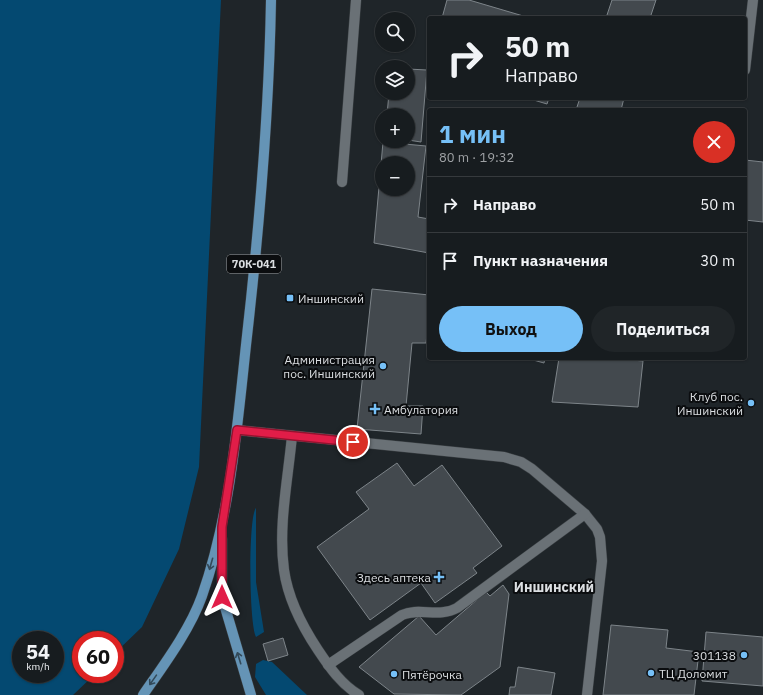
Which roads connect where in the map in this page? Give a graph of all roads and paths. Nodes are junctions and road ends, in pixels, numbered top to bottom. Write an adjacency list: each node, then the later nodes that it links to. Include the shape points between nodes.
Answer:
1 (271, 0): 6 (main road, 70К-041, via 262,172)
2 (356, 0): 5 (lane)
3 (753, 0): 4 (lane)
4 (747, 52)
5 (342, 182)
6 (237, 430): 7 (lane); 9 (main road, 70К-041)
7 (292, 436): 8 (lane, via 512,459 532,469); 10 (lane, via 283,536 284,570 300,621)
8 (584, 514): 10 (lane, via 457,608 446,612 412,612 402,615); 14 (lane, via 597,529 602,547)
9 (222, 527): 11 (main road, 70К-041, one-way to 11, via 201,598 175,648); 12 (main road, 70К-041, one-way to 9, via 222,597)
10 (328, 665): 13 (lane, via 341,682)
11 (142, 695)
12 (251, 695)
13 (359, 695)
14 (587, 695)

